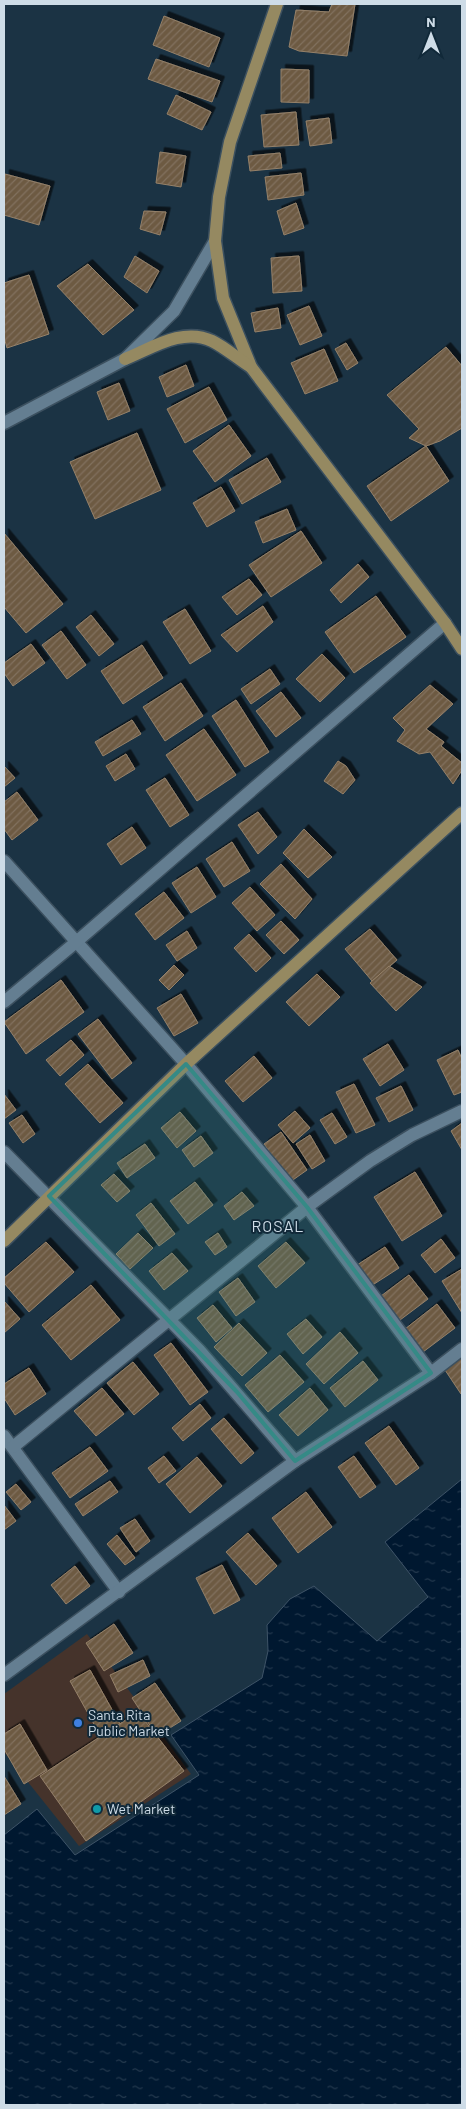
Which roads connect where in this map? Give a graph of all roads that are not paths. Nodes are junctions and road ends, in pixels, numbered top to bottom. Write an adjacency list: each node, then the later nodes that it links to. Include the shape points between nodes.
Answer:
1 (277, 4): 2 (main road, via 230,142 219,197)
2 (215, 241): 3 (street, via 174,311); 4 (main road, via 223,298)
3 (125, 359): 4 (main road, via 177,337 194,336 212,341); 5 (street)
4 (251, 367): 6 (main road)
5 (4, 423)
6 (445, 623): 7 (main road); 10 (street)
7 (462, 649)
8 (462, 814): 12 (main road)
9 (4, 861): 10 (street)
10 (75, 943): 11 (street); 12 (street)
11 (4, 1002)
12 (186, 1064): 15 (main road); 16 (street)
13 (462, 1111): 16 (street, via 412,1135 370,1161)
14 (4, 1152): 15 (street)
15 (49, 1196): 17 (main road); 18 (street)
16 (307, 1207): 18 (street); 20 (street)
17 (4, 1240)
18 (167, 1319): 22 (street); 23 (street, via 199,1350)
19 (462, 1348): 20 (street)
20 (431, 1373): 23 (street)
21 (4, 1436): 22 (street)
22 (12, 1447): 24 (street)
23 (295, 1461): 24 (street)
24 (119, 1592): 25 (street)
25 (4, 1675)

